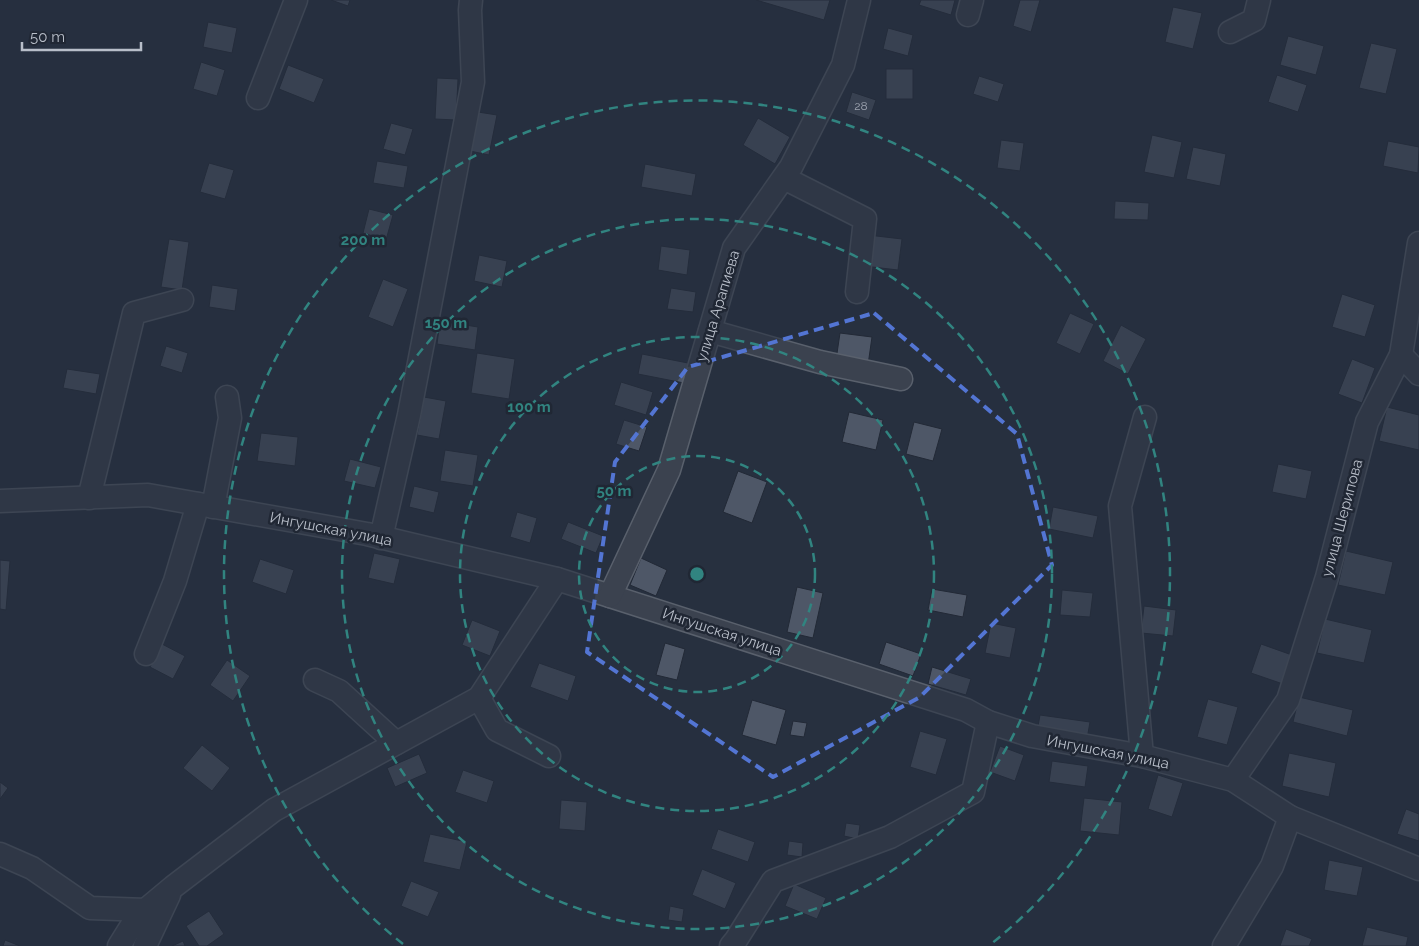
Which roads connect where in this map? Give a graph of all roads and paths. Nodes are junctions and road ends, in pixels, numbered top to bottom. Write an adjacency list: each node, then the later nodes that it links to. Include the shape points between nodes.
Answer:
1 (296, 0): 6 (street)
2 (471, 0): 20 (street, via 473,82 409,415)
3 (859, 0): 7 (street, улица Арапиева, via 843,66)
4 (1259, 0): 5 (street, via 1254,20)
5 (1230, 32)
6 (258, 98)
7 (784, 178): 9 (street, via 864,219); 11 (street, улица Арапиева, via 734,248)
8 (1419, 243): 12 (street, улица Шерипова)
9 (857, 292)
10 (182, 300): 17 (street, via 134,313)
11 (710, 331): 14 (street, via 820,362); 22 (street, улица Арапиева, via 669,470)
12 (1400, 355): 13 (street); 30 (street, улица Шерипова, via 1367,422 1327,577 1288,700)
13 (1419, 374)
14 (901, 379)
15 (227, 397): 19 (street, via 230,418)
16 (1145, 417): 29 (street, via 1120,506)
17 (89, 498): 18 (street, Ингушская улица); 19 (street, Ингушская улица, via 148,495)
18 (0, 501)
19 (205, 506): 20 (street, Ингушская улица); 23 (street)
20 (381, 538): 21 (street, Ингушская улица)
21 (557, 579): 22 (street, Ингушская улица); 25 (street)
22 (610, 596): 26 (street, Ингушская улица, via 966,710)
23 (146, 654)
24 (314, 680): 27 (street, via 339,691)
25 (479, 698): 27 (street); 28 (street, via 497,730)
26 (988, 722): 29 (street, Ингушская улица, via 1032,736); 38 (street, via 973,792 890,836 773,881)
27 (396, 742): 34 (street, via 274,810)
28 (549, 756)
29 (1142, 756): 30 (street, Ингушская улица)
30 (1233, 780): 31 (street, Ингушская улица)
31 (1290, 817): 33 (street, Ингушская улица); 39 (street, via 1272,866)
32 (0, 854): 35 (street, via 32,868 90,908)
33 (1419, 869)
34 (173, 887): 35 (street); 37 (street)
35 (146, 910): 36 (street, via 137,917)
36 (119, 946)
37 (145, 946)
38 (731, 946)
39 (1224, 946)

